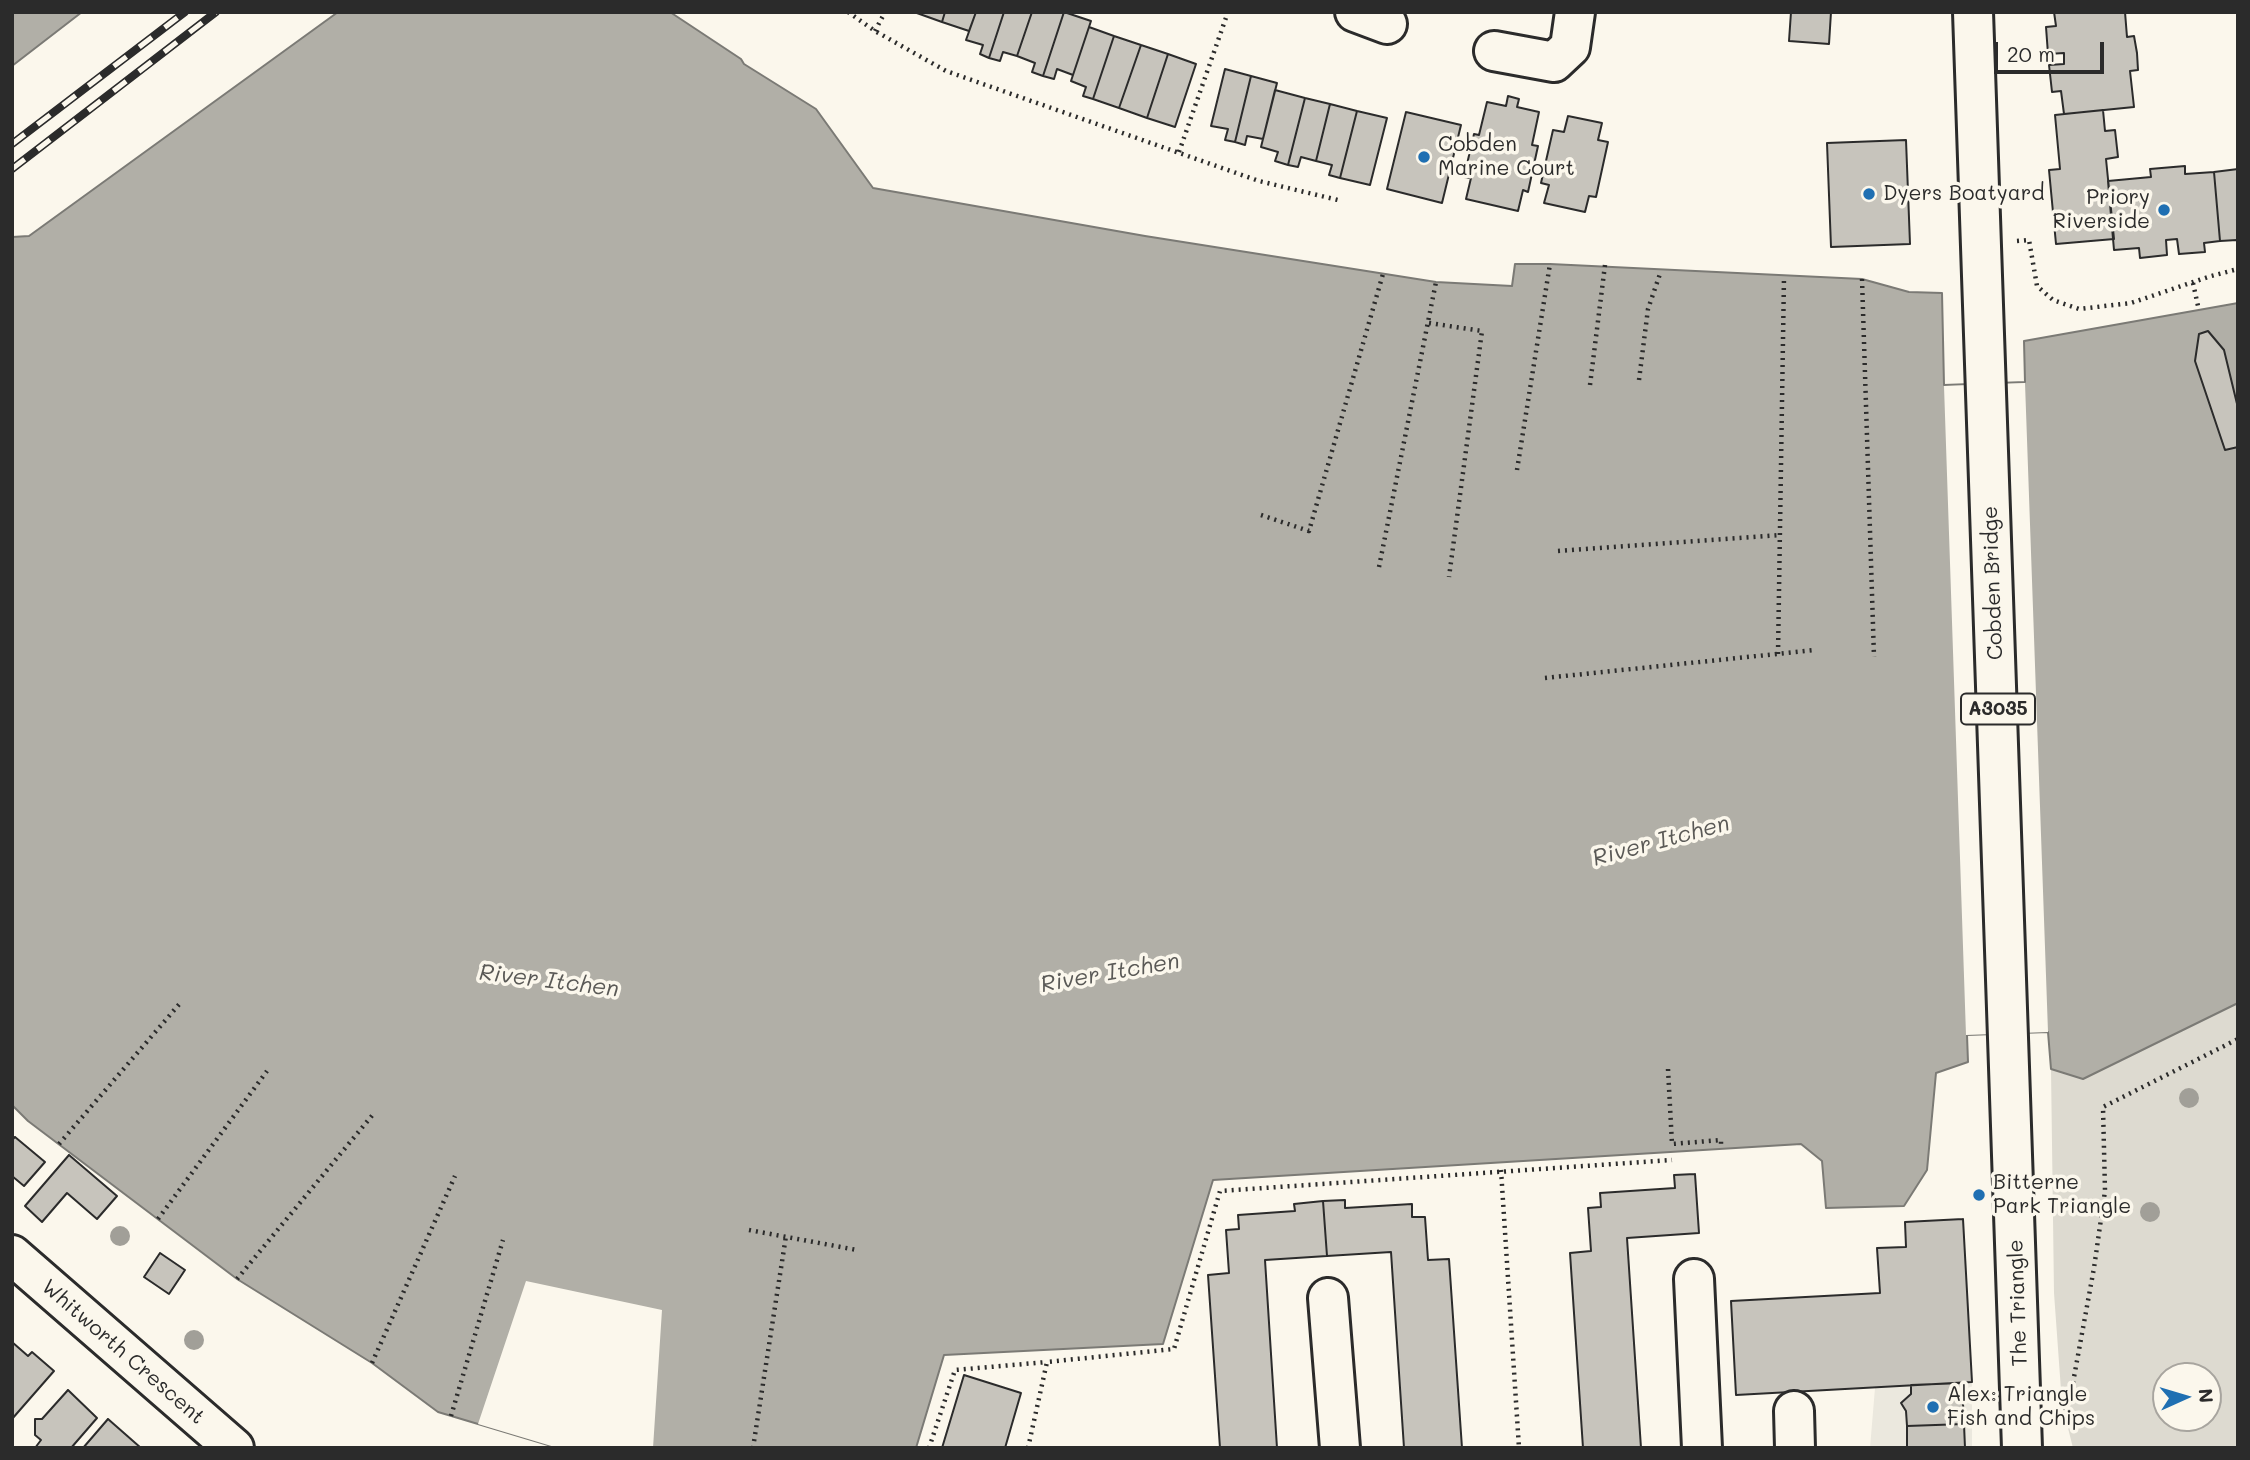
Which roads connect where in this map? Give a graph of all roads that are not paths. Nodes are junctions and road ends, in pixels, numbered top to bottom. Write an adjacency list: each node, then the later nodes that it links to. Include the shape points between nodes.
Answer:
1 (1575, 12): 3 (main road, via 1570,47 1554,62)
2 (1973, 12): 4 (main road, Cobden Bridge / A3035)
3 (1494, 51)
4 (2009, 1033): 11 (main road, The Triangle / A3035)
5 (12, 1255): 8 (main road, Whitworth Crescent)
6 (1694, 1279): 10 (main road)
7 (1328, 1298): 9 (main road)
8 (234, 1448)
9 (1340, 1448)
10 (1702, 1448)
11 (2022, 1448)

